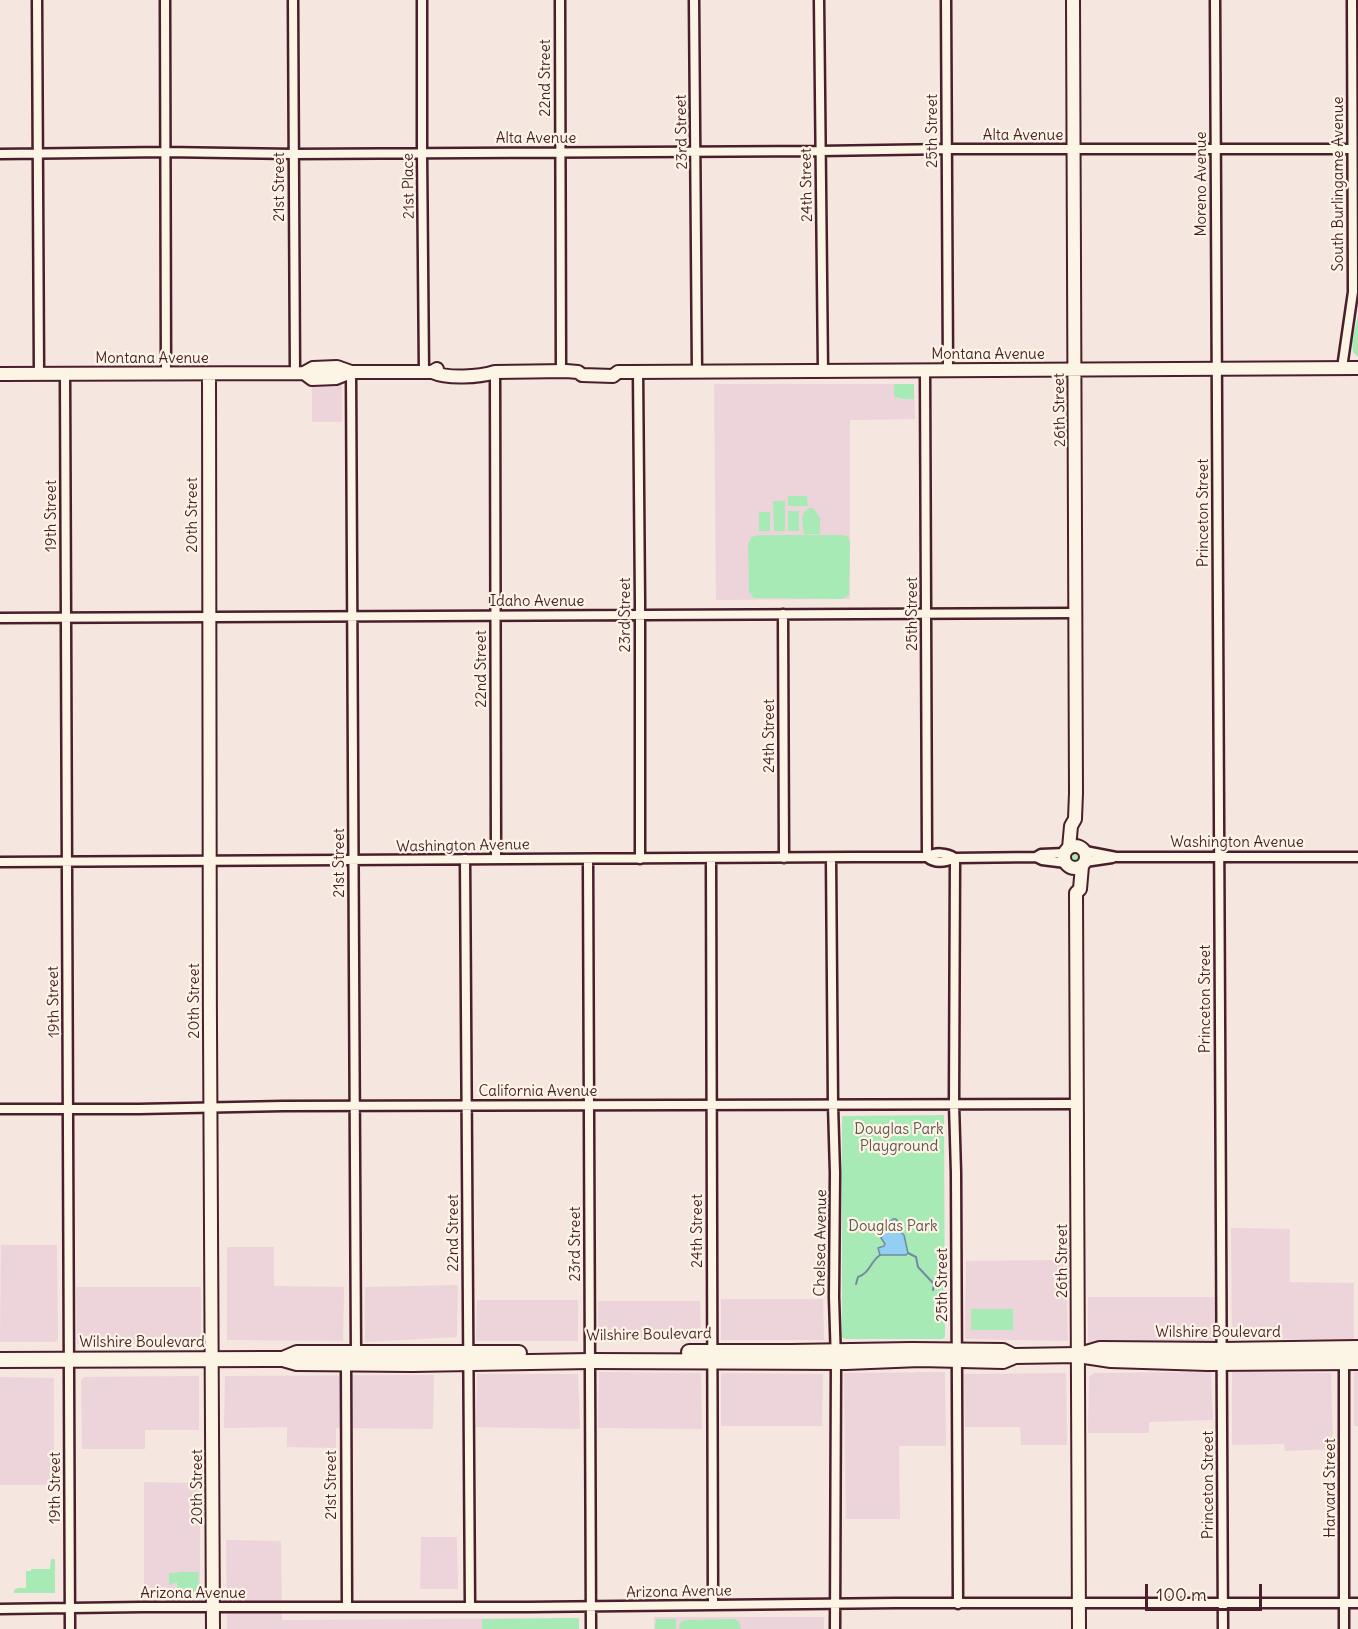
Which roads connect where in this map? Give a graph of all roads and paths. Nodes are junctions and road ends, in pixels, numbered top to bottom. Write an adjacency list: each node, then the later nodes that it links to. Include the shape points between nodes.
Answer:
1 (37, 0): 22 (street)
2 (165, 0): 18 (street)
3 (293, 0): 23 (street, 21st Street)
4 (422, 0): 20 (street, 21st Place)
5 (560, 0): 19 (street, 22nd Street)
6 (694, 0): 16 (street, 23rd Street)
7 (819, 0): 17 (street, 24th Street)
8 (946, 0): 12 (street, 25th Street)
9 (1073, 0): 15 (street, 26th Street)
10 (1215, 0): 13 (street, Moreno Avenue)
11 (1352, 0): 14 (street, South Burlingame Avenue)
12 (946, 149): 15 (street, Alta Avenue); 17 (street, Alta Avenue); 30 (street, 25th Street)
13 (1215, 149): 14 (street, Alta Avenue); 15 (street, Alta Avenue); 27 (street, Moreno Avenue)
14 (1352, 149): 24 (street, South Burlingame Avenue, via 1353,292)
15 (1073, 150): 26 (street, 26th Street)
16 (696, 151): 17 (street, Alta Avenue); 19 (street, Alta Avenue); 31 (street, 23rd Street)
17 (820, 151): 28 (street, 24th Street)
18 (165, 152): 22 (street, Alta Avenue); 23 (street, Alta Avenue); 41 (street)
19 (560, 152): 20 (street, Alta Avenue); 35 (street, 22nd Street)
20 (422, 153): 23 (street, Alta Avenue); 33 (street, 21st Place)
21 (0, 154): 22 (street, Alta Avenue)
22 (37, 154): 37 (street)
23 (293, 154): 38 (street, 21st Street)
24 (1342, 368): 25 (street, Montana Avenue); 27 (street, Montana Avenue)
25 (1358, 368)
26 (1074, 369): 27 (street, Montana Avenue); 30 (street, Montana Avenue); 43 (street, 26th Street)
27 (1217, 369): 53 (street, Princeton Street)
28 (823, 370): 29 (street, Montana Avenue); 31 (street, Montana Avenue)
29 (925, 370): 30 (street, Montana Avenue); 45 (street, 25th Street)
30 (948, 370)
31 (697, 371): 36 (street, Montana Avenue)
32 (351, 372): 33 (street, Montana Avenue); 38 (street, Montana Avenue, via 337,367); 48 (street, 21st Street)
33 (428, 372): 34 (street, Montana Avenue, via 440,368 486,368)
34 (495, 372): 35 (street, Montana Avenue); 46 (street, 22nd Street)
35 (561, 372): 36 (street, Montana Avenue, via 613,376 618,372)
36 (638, 372): 47 (street, 23rd Street)
37 (39, 373): 39 (street, Montana Avenue); 40 (street, Montana Avenue)
38 (299, 373): 42 (street, Montana Avenue)
39 (0, 374)
40 (65, 374): 41 (street, Montana Avenue); 49 (street, 19th Street)
41 (166, 374): 42 (street, Montana Avenue)
42 (209, 374): 51 (street, 20th Street)
43 (1074, 613): 45 (street, Idaho Avenue); 52 (street, 26th Street, via 1078,826)
44 (783, 614): 45 (street, Idaho Avenue); 47 (street, Idaho Avenue); 56 (street, 24th Street)
45 (926, 614): 58 (street, 25th Street)
46 (495, 615): 47 (street, Idaho Avenue); 48 (street, Idaho Avenue); 61 (street, 22nd Street)
47 (640, 615): 63 (street, 23rd Street)
48 (352, 616): 51 (street, Idaho Avenue); 65 (street, 21st Street)
49 (65, 617): 50 (street, Idaho Avenue); 51 (street, Idaho Avenue); 67 (street, 19th Street)
50 (0, 618)
51 (207, 618): 64 (street, 20th Street)
52 (1075, 857): 53 (street, Washington Avenue); 59 (street, Washington Avenue, via 1041,854); 69 (street, 26th Street, via 1071,889 1076,893)
53 (1219, 857): 54 (street, Washington Avenue); 85 (street, Princeton Street)
54 (1358, 857)
55 (711, 858): 56 (street, Washington Avenue); 63 (street, Washington Avenue); 74 (street, 24th Street)
56 (784, 858): 57 (street, Washington Avenue)
57 (831, 858): 58 (street, Washington Avenue); 70 (street, Chelsea Avenue)
58 (927, 858): 59 (street, Washington Avenue)
59 (955, 858): 68 (street, 25th Street)
60 (465, 859): 61 (street, Washington Avenue); 65 (street, Washington Avenue); 72 (street, 22nd Street)
61 (496, 859): 62 (street, Washington Avenue)
62 (588, 859): 63 (street, Washington Avenue); 73 (street, 23rd Street)
63 (640, 859)
64 (210, 861): 65 (street, Washington Avenue); 67 (street, Washington Avenue); 75 (street, 20th Street)
65 (354, 861): 71 (street, 21st Street)
66 (0, 862): 67 (street, Washington Avenue)
67 (66, 862): 77 (street, 19th Street)
68 (954, 1104): 69 (street, California Avenue); 70 (street, California Avenue); 78 (street, 25th Street)
69 (1077, 1104): 79 (street, 26th Street)
70 (833, 1105): 74 (street, California Avenue); 84 (street, Chelsea Avenue)
71 (354, 1106): 72 (street, California Avenue); 75 (street, California Avenue); 90 (street, 21st Street)
72 (466, 1106): 73 (street, California Avenue); 82 (street, 22nd Street)
73 (589, 1106): 74 (street, California Avenue); 83 (street, 23rd Street)
74 (711, 1106): 81 (street, 24th Street)
75 (210, 1107): 77 (street, California Avenue); 86 (street, 20th Street)
76 (0, 1109): 77 (street, California Avenue)
77 (67, 1109): 89 (street, 19th Street)
78 (957, 1355): 79 (main road, Wilshire Boulevard, via 1003,1361 1016,1356); 84 (main road, Wilshire Boulevard); 94 (street, 25th Street)
79 (1078, 1355): 85 (main road, Wilshire Boulevard, via 1111,1360); 95 (street, 26th Street)
80 (1351, 1355): 85 (main road, Wilshire Boulevard); 91 (street, Harvard Street)
81 (712, 1356): 83 (main road, Wilshire Boulevard); 84 (main road, Wilshire Boulevard); 97 (street, 24th Street)
82 (468, 1357): 83 (main road, Wilshire Boulevard); 90 (main road, Wilshire Boulevard, via 412,1364); 99 (street, 22nd Street)
83 (590, 1357): 100 (street, 23rd Street)
84 (836, 1357): 93 (street, Chelsea Avenue)
85 (1222, 1357): 96 (street, Princeton Street)
86 (212, 1359): 87 (main road, Wilshire Boulevard); 89 (main road, Wilshire Boulevard); 101 (street, 20th Street)
87 (284, 1359): 90 (main road, Wilshire Boulevard, via 297,1363); 90 (main road, Wilshire Boulevard, via 297,1353)
88 (0, 1360): 89 (main road, Wilshire Boulevard)
89 (68, 1360): 102 (street, 19th Street)
90 (346, 1360): 98 (street, 21st Street)
91 (1344, 1603): 92 (street, Arizona Avenue); 96 (street, Arizona Avenue); 110 (street, Harvard Street)
92 (1358, 1603)
93 (835, 1604): 94 (street, Arizona Avenue); 97 (street, Arizona Avenue); 107 (street, Chelsea Avenue)
94 (958, 1604): 95 (street, Arizona Avenue)
95 (1079, 1604): 96 (street, Arizona Avenue); 108 (street, 26th Street)
96 (1222, 1604): 109 (street, Princeton Street)
97 (713, 1605): 100 (street, Arizona Avenue)
98 (347, 1606): 99 (street, Arizona Avenue); 101 (street, Arizona Avenue)
99 (470, 1606): 100 (street, Arizona Avenue)
100 (591, 1606): 106 (street, 23rd Street)
101 (213, 1607): 102 (street, Arizona Avenue); 105 (street, 20th Street)
102 (70, 1609): 103 (street, Arizona Avenue); 104 (street, 19th Street)
103 (0, 1610)
104 (70, 1629)
105 (213, 1629)
106 (591, 1629)
107 (836, 1629)
108 (1079, 1629)
109 (1223, 1629)
110 (1344, 1629)

